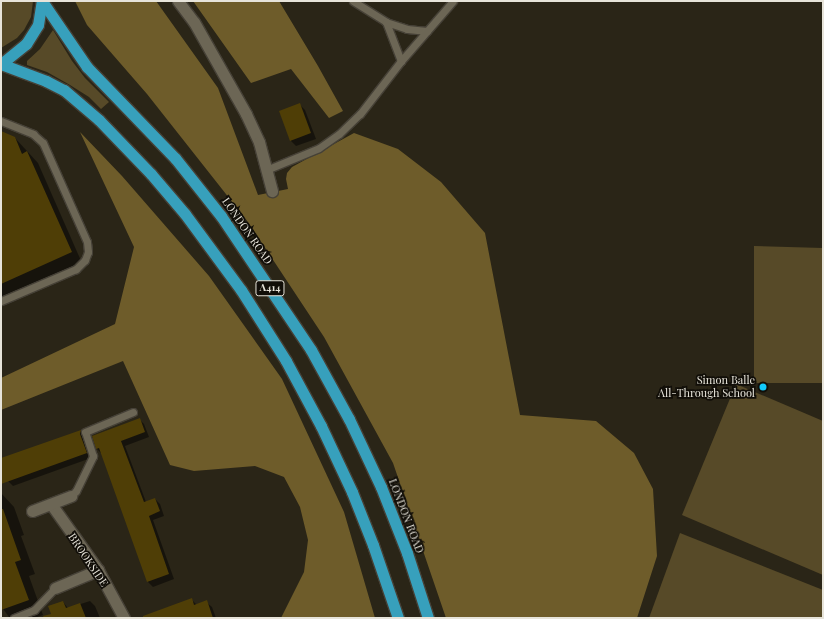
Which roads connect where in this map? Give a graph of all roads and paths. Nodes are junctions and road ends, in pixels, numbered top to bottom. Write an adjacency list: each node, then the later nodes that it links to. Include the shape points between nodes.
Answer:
1 (42, 1): 8 (highway, via 38,25 26,44); 22 (highway, LONDON ROAD / A414, via 87,67 175,158 221,216 311,350 349,419 381,487 407,553)
2 (178, 1): 10 (street, via 198,28 246,114 259,142)
3 (353, 1): 5 (lane)
4 (453, 1): 6 (lane)
5 (386, 22): 6 (lane, via 407,29); 7 (lane)
6 (427, 31): 7 (lane)
7 (401, 61): 10 (lane, via 360,114 338,134 319,148)
8 (1, 64): 21 (highway, A414, via 64,90 99,120 185,214 241,290 286,360 321,426 357,505)
9 (1, 121): 12 (lane, via 33,134 43,143 87,242 88,252 85,260 76,269)
10 (266, 170): 11 (street)
11 (272, 191)
12 (1, 301)
13 (133, 412): 14 (lane, via 85,432 93,456)
14 (71, 496): 15 (street)
15 (50, 504): 16 (street); 17 (street, BROOKSIDE)
16 (32, 511)
17 (98, 570): 18 (street); 20 (street, BROOKSIDE)
18 (55, 588): 19 (lane, via 34,610)
19 (14, 618)
20 (124, 618)
21 (398, 618)
22 (428, 618)

